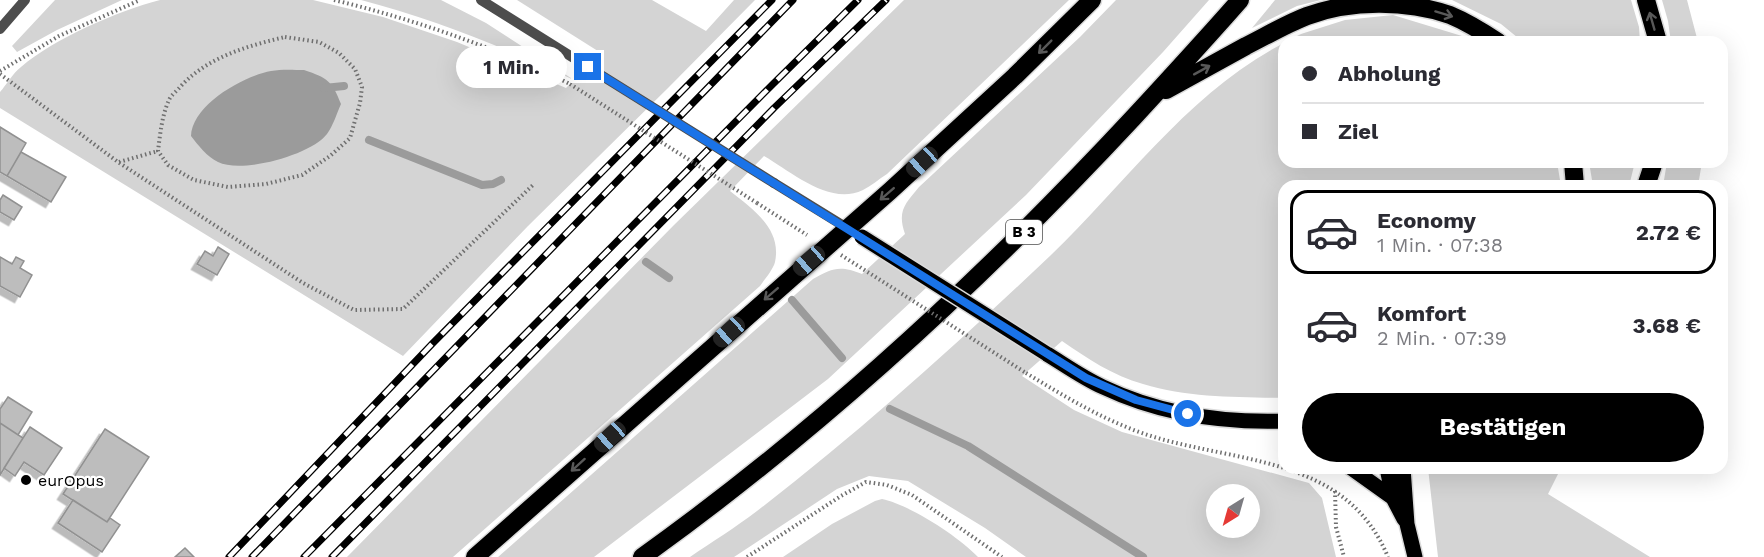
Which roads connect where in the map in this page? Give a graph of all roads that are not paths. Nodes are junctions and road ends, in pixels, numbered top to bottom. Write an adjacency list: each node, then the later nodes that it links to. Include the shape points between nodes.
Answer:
1 (25, 0): 6 (street)
2 (481, 0): 10 (street, bridge)
3 (1092, 0): 10 (highway, one-way to 10, via 1016,76 890,191)
4 (1240, 0): 9 (highway, B 3)
5 (1646, 0): 8 (highway, one-way to 5)
6 (0, 29)
7 (1488, 36): 9 (highway, one-way to 7, via 1278,29 1307,16 1346,6 1416,6 1450,15)
8 (1656, 36)
9 (1151, 98): 20 (highway, B 3, via 976,280 890,358 686,526)
10 (854, 233): 11 (main road, bridge, via 1102,386 1153,406 1215,419); 19 (highway, one-way to 19)
11 (1259, 422): 12 (main road); 13 (main road)
12 (1278, 422)
13 (1278, 430)
14 (1360, 474): 17 (main road)
15 (1389, 474): 17 (main road)
16 (1403, 474): 18 (main road)
17 (1394, 498): 18 (main road)
18 (1407, 524): 21 (main road)
19 (475, 557)
20 (642, 557)
21 (1415, 557)

